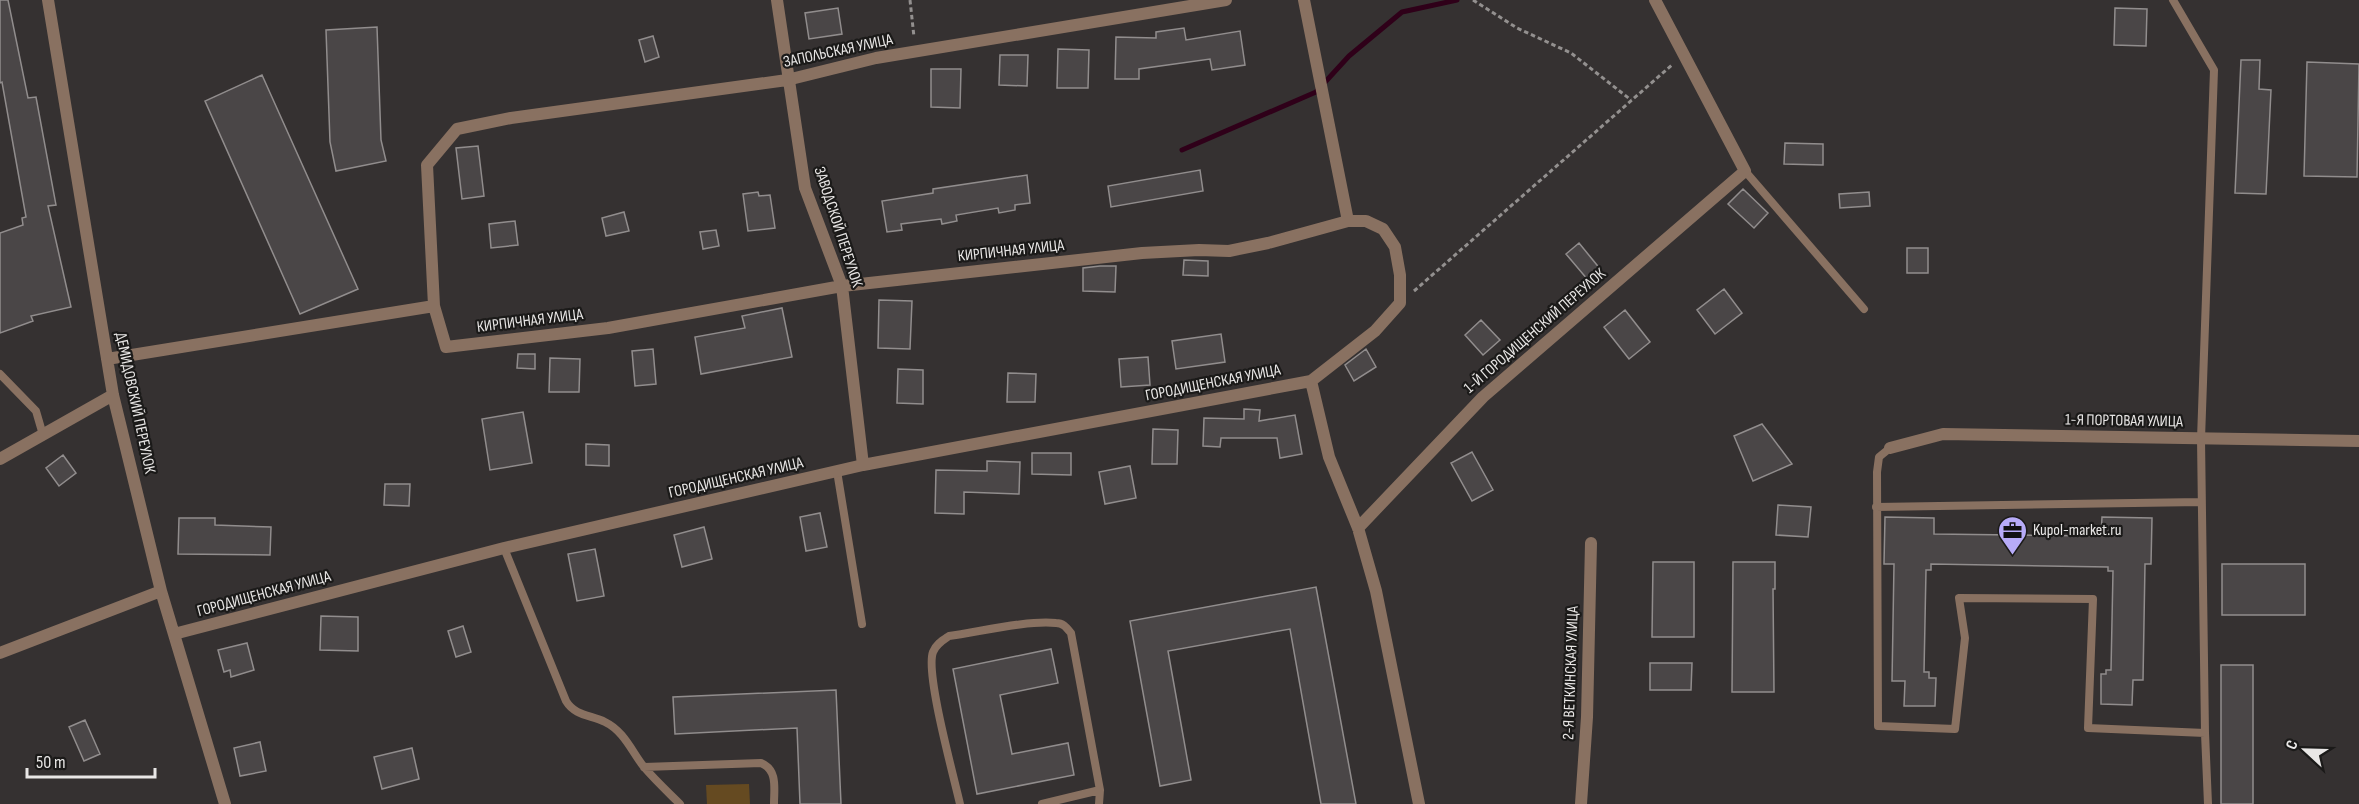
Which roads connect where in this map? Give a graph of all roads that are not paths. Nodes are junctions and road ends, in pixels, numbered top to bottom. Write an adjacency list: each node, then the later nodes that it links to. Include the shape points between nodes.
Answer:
1 (48, 0): 13 (street, ДЕМИДОВСКИЙ ПЕРЕУЛОК)
2 (777, 0): 7 (street, ЗАВОДСКОЙ ПЕРЕУЛОК)
3 (1226, 0): 7 (street, ЗАПОЛЬСКАЯ УЛИЦА, via 876,58)
4 (1304, 0): 9 (street)
5 (1655, 0): 8 (street)
6 (2173, 0): 18 (lane, via 2214,70)
7 (788, 80): 10 (street, ЗАВОДСКОЙ ПЕРЕУЛОК, via 805,188); 11 (street, ЗАПОЛЬСКАЯ УЛИЦА, via 511,118 458,129 427,165)
8 (1745, 171): 12 (lane); 26 (street, 1-Й ГОРОДИЩЕНСКИЙ ПЕРЕУЛОК, via 1483,397)
9 (1347, 221): 10 (street, КИРПИЧНАЯ УЛИЦА, via 1229,251 1142,253); 15 (street, КИРПИЧНАЯ УЛИЦА, via 1366,220 1383,229 1389,238 1400,275 1400,303 1375,331)
10 (842, 286): 11 (street, КИРПИЧНАЯ УЛИЦА, via 608,328 446,347); 22 (street, ЗАВОДСКОЙ ПЕРЕУЛОК)
11 (434, 306): 13 (street)
12 (1864, 309)
13 (107, 359): 16 (street, ДЕМИДОВСКИЙ ПЕРЕУЛОК)
14 (0, 374): 17 (lane, via 36,411)
15 (1311, 381): 22 (street, ГОРОДИЩЕНСКАЯ УЛИЦА); 26 (street, via 1329,457)
16 (113, 394): 17 (street); 29 (street, ДЕМИДОВСКИЙ ПЕРЕУЛОК)
17 (43, 435): 21 (street)
18 (2201, 439): 19 (street, 1-Я ПОРТОВАЯ УЛИЦА); 20 (street, 1-Я ПОРТОВАЯ УЛИЦА, via 1943,434); 24 (lane)
19 (2359, 441)
20 (1890, 448): 25 (lane, via 1877,464)
21 (0, 459)
22 (862, 465): 23 (street, ГОРОДИЩЕНСКАЯ УЛИЦА)
23 (837, 471): 28 (street, ГОРОДИЩЕНСКАЯ УЛИЦА); 30 (lane)
24 (2201, 502): 25 (lane); 33 (lane)
25 (1876, 507): 33 (lane, via 1878,726 1955,729 1965,638 1959,598 2093,599 2088,728)
26 (1358, 528): 42 (street, via 1376,591)
27 (1591, 543): 43 (street, 2-Я ВЕТКИНСКАЯ УЛИЦА)
28 (504, 548): 31 (street, ГОРОДИЩЕНСКАЯ УЛИЦА); 34 (lane, via 570,708 607,722 621,734)
29 (161, 591): 31 (street, ДЕМИДОВСКИЙ ПЕРЕУЛОК); 32 (street)
30 (862, 624)
31 (174, 634): 36 (street, ДЕМИДОВСКИЙ ПЕРЕУЛОК)
32 (0, 653)
33 (2205, 733): 44 (lane)
34 (644, 767): 37 (lane); 38 (lane, via 761,763 773,772)
35 (1100, 790): 39 (lane, via 1071,633 1058,623 1037,623 949,636 933,652 932,677); 40 (lane); 41 (lane)
36 (225, 804)
37 (680, 804)
38 (774, 804)
39 (960, 804)
40 (1042, 804)
41 (1099, 804)
42 (1419, 804)
43 (1581, 804)
44 (2208, 804)

